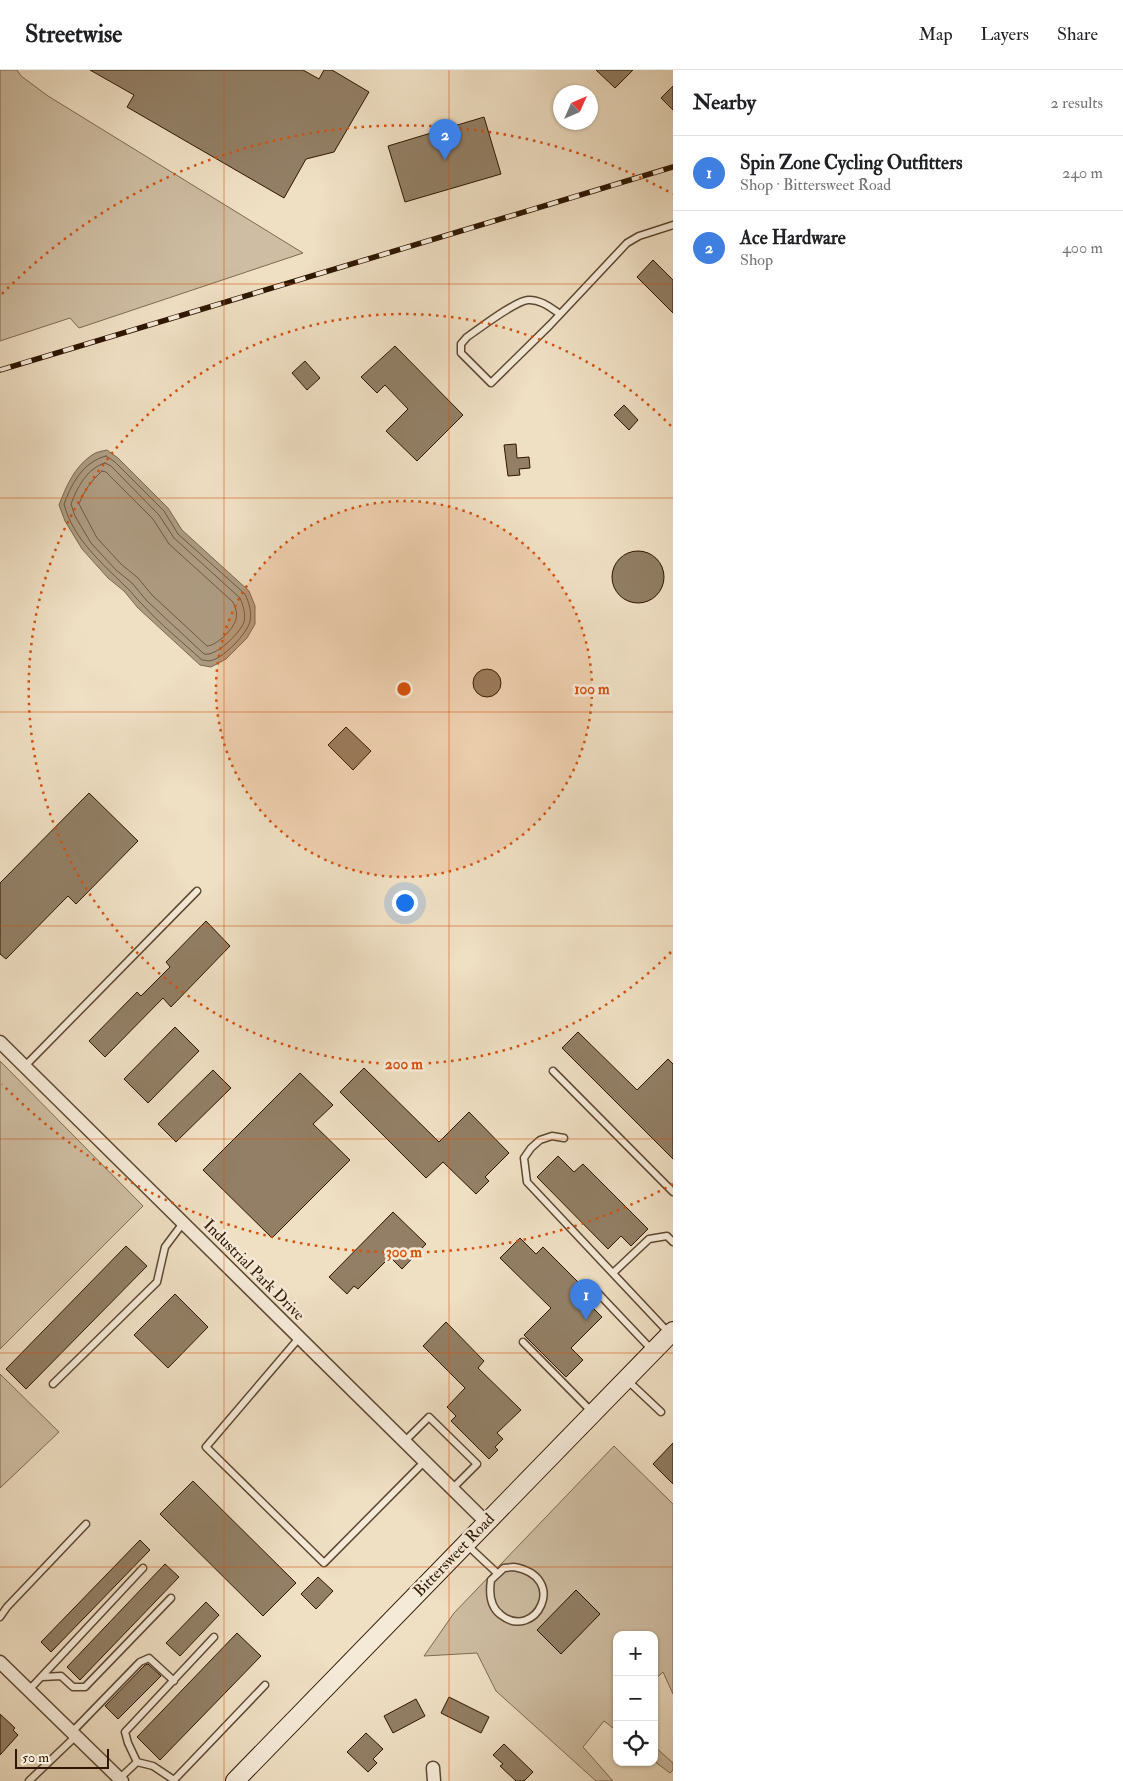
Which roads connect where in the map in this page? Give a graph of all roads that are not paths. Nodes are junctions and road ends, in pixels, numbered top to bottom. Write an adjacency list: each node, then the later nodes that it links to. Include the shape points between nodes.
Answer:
1 (672, 224): 2 (lane, via 627,243)
2 (560, 314): 2 (lane, via 491,383 461,353 461,344 467,337 518,303 528,300 543,303)
3 (197, 891): 5 (lane)
4 (0, 1042): 5 (street, Industrial Park Drive)
5 (24, 1066): 9 (street, Industrial Park Drive)
6 (553, 1071): 8 (lane)
7 (564, 1138): 11 (lane, via 552,1136 531,1148 524,1158 527,1182)
8 (673, 1192)
9 (183, 1223): 14 (street, Industrial Park Drive); 18 (lane, via 165,1247 157,1282)
10 (673, 1242): 11 (lane, via 667,1236 649,1239)
11 (613, 1273): 13 (lane)
12 (597, 1292): 16 (lane)
13 (671, 1332): 16 (street, Bittersweet Road)
14 (300, 1338): 21 (street, Industrial Park Drive); 22 (lane, via 206,1447 324,1563)
15 (523, 1342): 19 (lane)
16 (653, 1351): 17 (street, Bittersweet Road)
17 (626, 1379): 19 (street, Bittersweet Road); 20 (lane)
18 (53, 1384)
19 (593, 1412): 24 (street, Bittersweet Road)
20 (661, 1412)
21 (405, 1441): 22 (street, Industrial Park Drive); 23 (lane, via 429,1417 476,1464)
22 (425, 1461): 23 (street, Industrial Park Drive)
23 (453, 1488): 24 (street, Industrial Park Drive)
24 (486, 1522): 26 (street, Bittersweet Road)
25 (86, 1524): 30 (lane)
26 (465, 1544): 28 (lane); 41 (street, Bittersweet Road)
27 (143, 1568): 33 (lane)
28 (497, 1573): 28 (lane, via 491,1580 490,1589 490,1598 497,1612 513,1622 536,1614 544,1596 538,1578 523,1568 504,1568)
29 (171, 1598): 33 (lane, via 85,1687 73,1687 61,1676)
30 (0, 1617)
31 (214, 1637): 34 (lane)
32 (0, 1662): 36 (street)
33 (42, 1677): 36 (lane)
34 (174, 1681): 37 (lane, via 149,1658 140,1662); 38 (lane, via 125,1732)
35 (264, 1685): 38 (lane, via 174,1780 153,1766)
36 (29, 1690): 37 (street)
37 (74, 1734): 39 (street); 40 (lane)
38 (137, 1762): 39 (lane)
39 (121, 1780)
40 (29, 1781)
41 (235, 1781)

